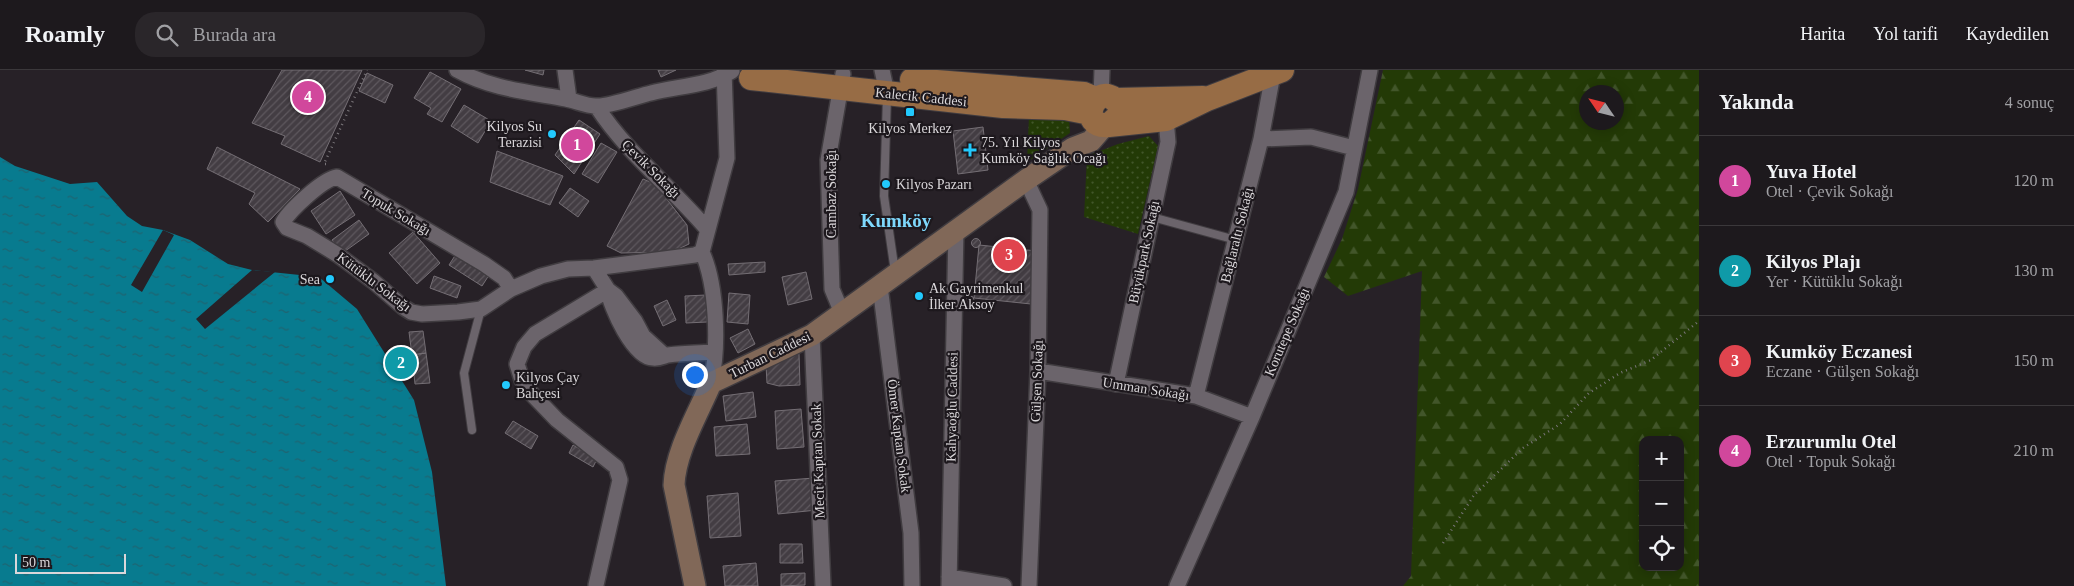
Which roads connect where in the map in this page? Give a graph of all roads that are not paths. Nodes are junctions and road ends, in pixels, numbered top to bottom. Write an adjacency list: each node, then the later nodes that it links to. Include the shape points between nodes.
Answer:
1 (457, 70): 10 (street, Kalecik Caddesi, via 476,81)
2 (565, 70): 10 (street)
3 (804, 70): 8 (main road, Kalecik Caddesi)
4 (1370, 70): 15 (street, Korutepe Sokağı)
5 (739, 72): 8 (main road, Kalecik Caddesi); 12 (street, Kalecik Caddesi); 20 (street, via 723,89 728,158)
6 (1277, 72): 9 (main road); 14 (street, Bağlaraltı Sokağı)
7 (884, 80): 8 (main road, Kalecik Caddesi); 11 (main road, Kalecik Caddesi, via 1084,94); 24 (lane)
8 (842, 81): 28 (street, Cambaz Sokağı, via 828,160 832,288)
9 (1207, 98): 11 (main road); 13 (main road)
10 (569, 100): 12 (street, Kalecik Caddesi)
11 (1103, 103): 13 (main road); 16 (main road, Turban Caddesi, via 1073,148)
12 (597, 107): 20 (street, Çevik Sokağı, via 637,158 685,203)
13 (1166, 119): 17 (street, Büyükpark Sokağı, via 1168,142)
14 (1261, 138): 15 (street, via 1311,137); 21 (street, Bağlaraltı Sokağı)
15 (1354, 148): 35 (street, Korutepe Sokağı, via 1346,192)
16 (1026, 180): 19 (main road, Turban Caddesi); 31 (street, Gülşen Sokağı, via 1040,210)
17 (1152, 217): 21 (lane); 33 (street, Büyükpark Sokağı)
18 (283, 222): 25 (street, Topuk Sokağı, via 317,189 337,177 484,264 504,278); 27 (street, Kütüklu Sokağı, via 287,228 338,254 411,312 458,312)
19 (956, 229): 24 (main road, Turban Caddesi); 37 (street, Kahyaoğlu Caddesi)
20 (707, 230): 22 (street)
21 (1236, 240): 34 (street, Bağlaraltı Sokağı)
22 (702, 252): 23 (street, Kütüklu Sokağı); 30 (street, via 713,287)
23 (594, 268): 25 (street, Kütüklu Sokağı, via 568,269); 26 (street)
24 (888, 280): 28 (main road, Turban Caddesi); 41 (street, Ömer Kaptan Sokak, via 911,532)
25 (511, 288): 27 (street, Kütüklu Sokağı)
26 (608, 290): 30 (street, via 610,303 631,341 644,355 652,359); 38 (street, via 535,334 524,347 517,364 522,380 538,401 569,430 607,458 619,472 620,480)
27 (481, 308): 36 (lane, via 464,373)
28 (842, 313): 29 (main road, Turban Caddesi)
29 (812, 335): 32 (main road, Turban Caddesi); 40 (street, Mecit Kaptan Sokak)
30 (714, 352): 32 (street)
31 (1038, 371): 33 (street, Umman Sokağı); 43 (street, Gülşen Sokağı)
32 (711, 383): 39 (main road, via 675,473 674,486)
33 (1116, 384): 34 (street, Umman Sokağı)
34 (1196, 396): 35 (street, Umman Sokağı)
35 (1252, 416): 44 (street, Korutepe Sokağı)
36 (472, 430)
37 (949, 582): 42 (street)
38 (596, 585)
39 (695, 586)
40 (823, 586)
41 (912, 586)
42 (1004, 586)
43 (1029, 586)
44 (1178, 586)

